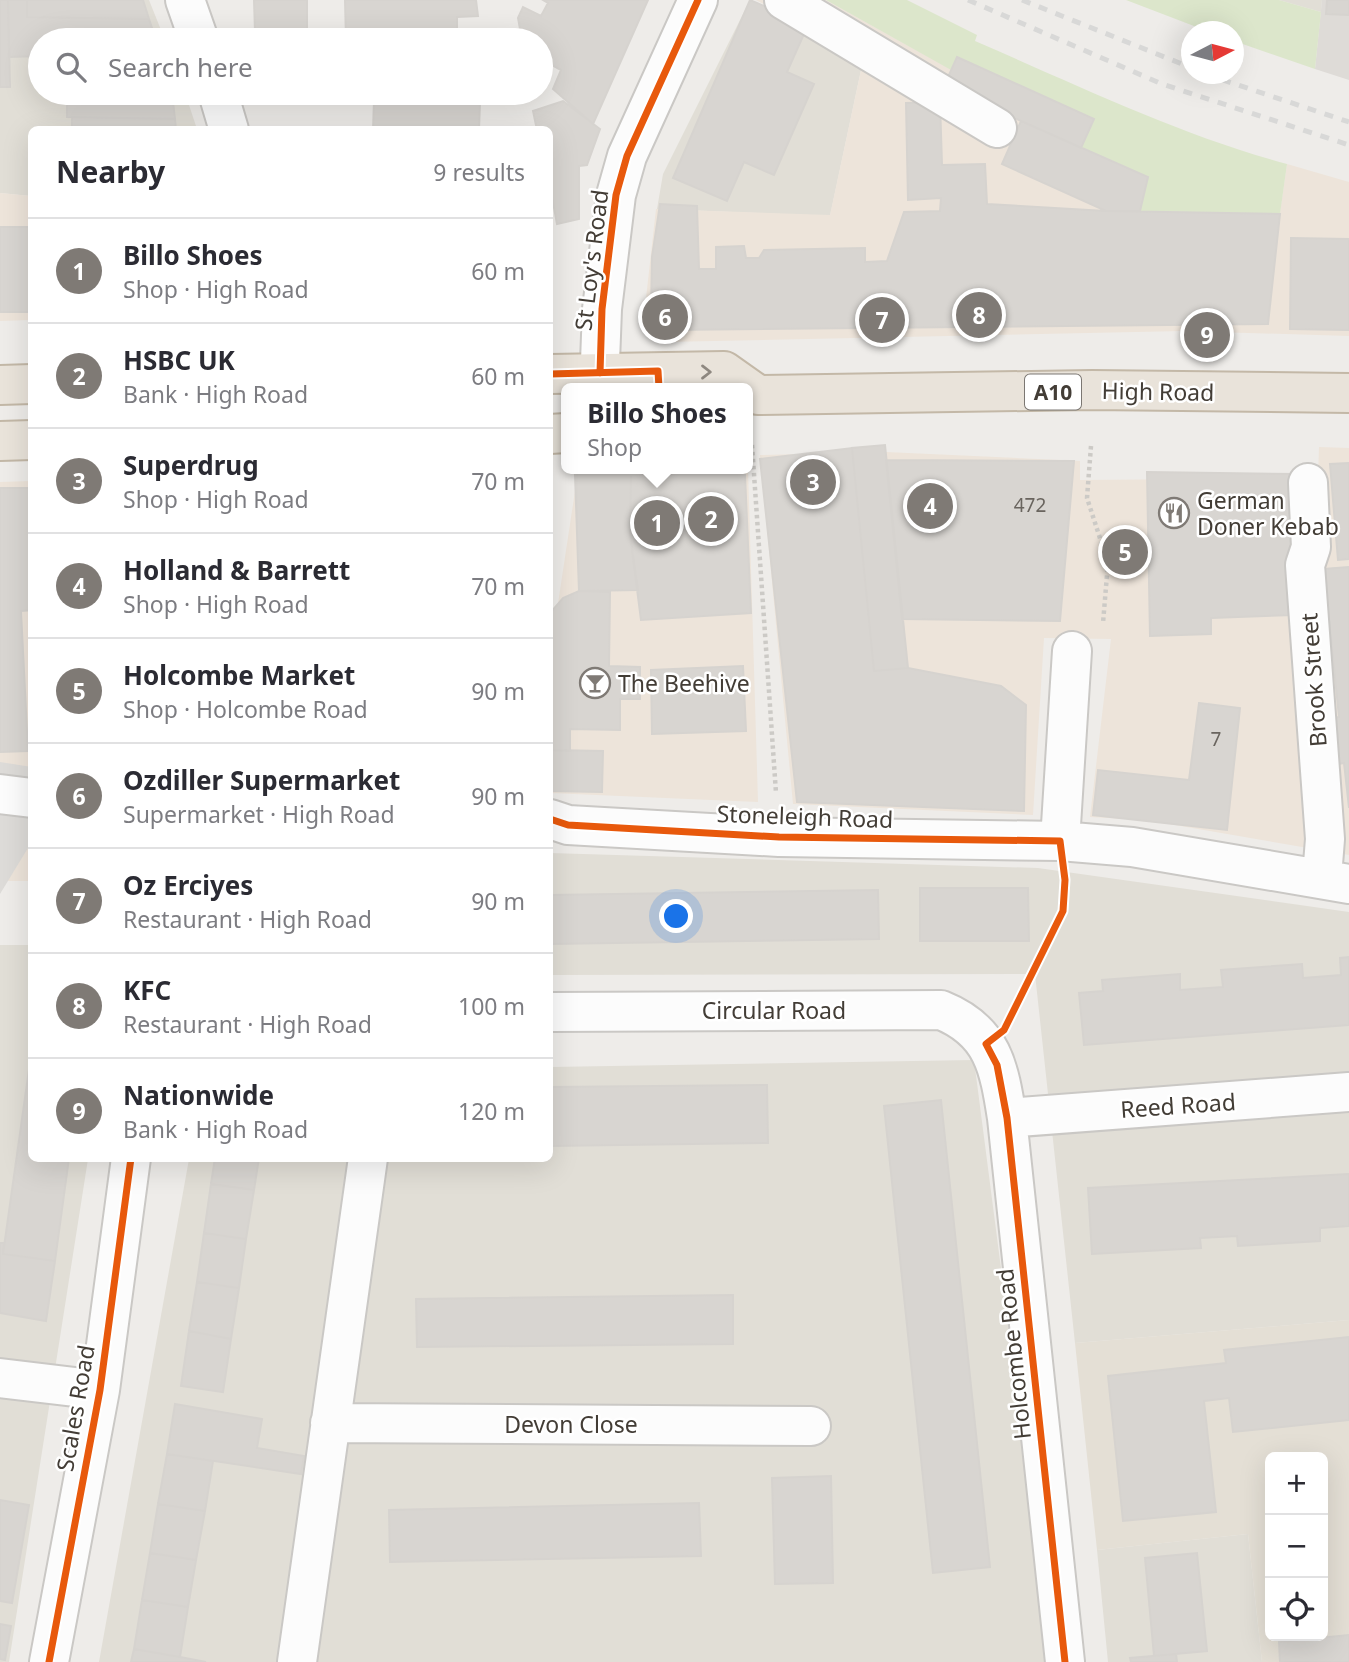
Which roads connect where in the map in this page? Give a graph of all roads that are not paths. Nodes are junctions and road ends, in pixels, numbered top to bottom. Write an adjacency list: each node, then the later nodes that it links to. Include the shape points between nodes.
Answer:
1 (185, 0): 4 (street)
2 (698, 0): 9 (street, St Loy's Road, via 628,156 616,195 602,309)
3 (784, 0): 7 (street)
4 (196, 28)
5 (222, 105): 6 (street)
6 (228, 126)
7 (997, 128)
8 (553, 374): 9 (highway, High Road / A10)
9 (599, 381): 10 (highway, High Road / A10, one-way to 10, via 724,371)
10 (736, 383)
11 (28, 384): 12 (highway)
12 (0, 385)
13 (1349, 393): 14 (highway, High Road / A10, via 1093,390)
14 (753, 400)
15 (28, 440): 16 (highway)
16 (0, 441)
17 (1308, 483): 23 (street, Brook Street, via 1311,547 1305,565 1325,839)
18 (1072, 651): 22 (street)
19 (0, 794): 20 (street)
20 (28, 798)
21 (553, 821): 22 (street, Stoneleigh Road, via 779,837)
22 (1060, 841): 23 (street, Stoneleigh Road, via 1132,847)
23 (1336, 881)
24 (553, 1012): 25 (street, Circular Road, via 940,1010 960,1018)
25 (986, 1044): 27 (street, Holcombe Road, via 997,1065)
26 (1349, 1092): 27 (street, Reed Road)
27 (1007, 1118): 36 (street, Holcombe Road)
28 (130, 1162): 31 (street, Scales Road)
29 (367, 1162): 32 (street)
30 (0, 1378): 31 (street)
31 (100, 1390): 34 (street, Scales Road)
32 (330, 1423): 33 (street, Devon Close); 35 (street)
33 (811, 1426)
34 (49, 1662)
35 (297, 1662)
36 (1065, 1662)

